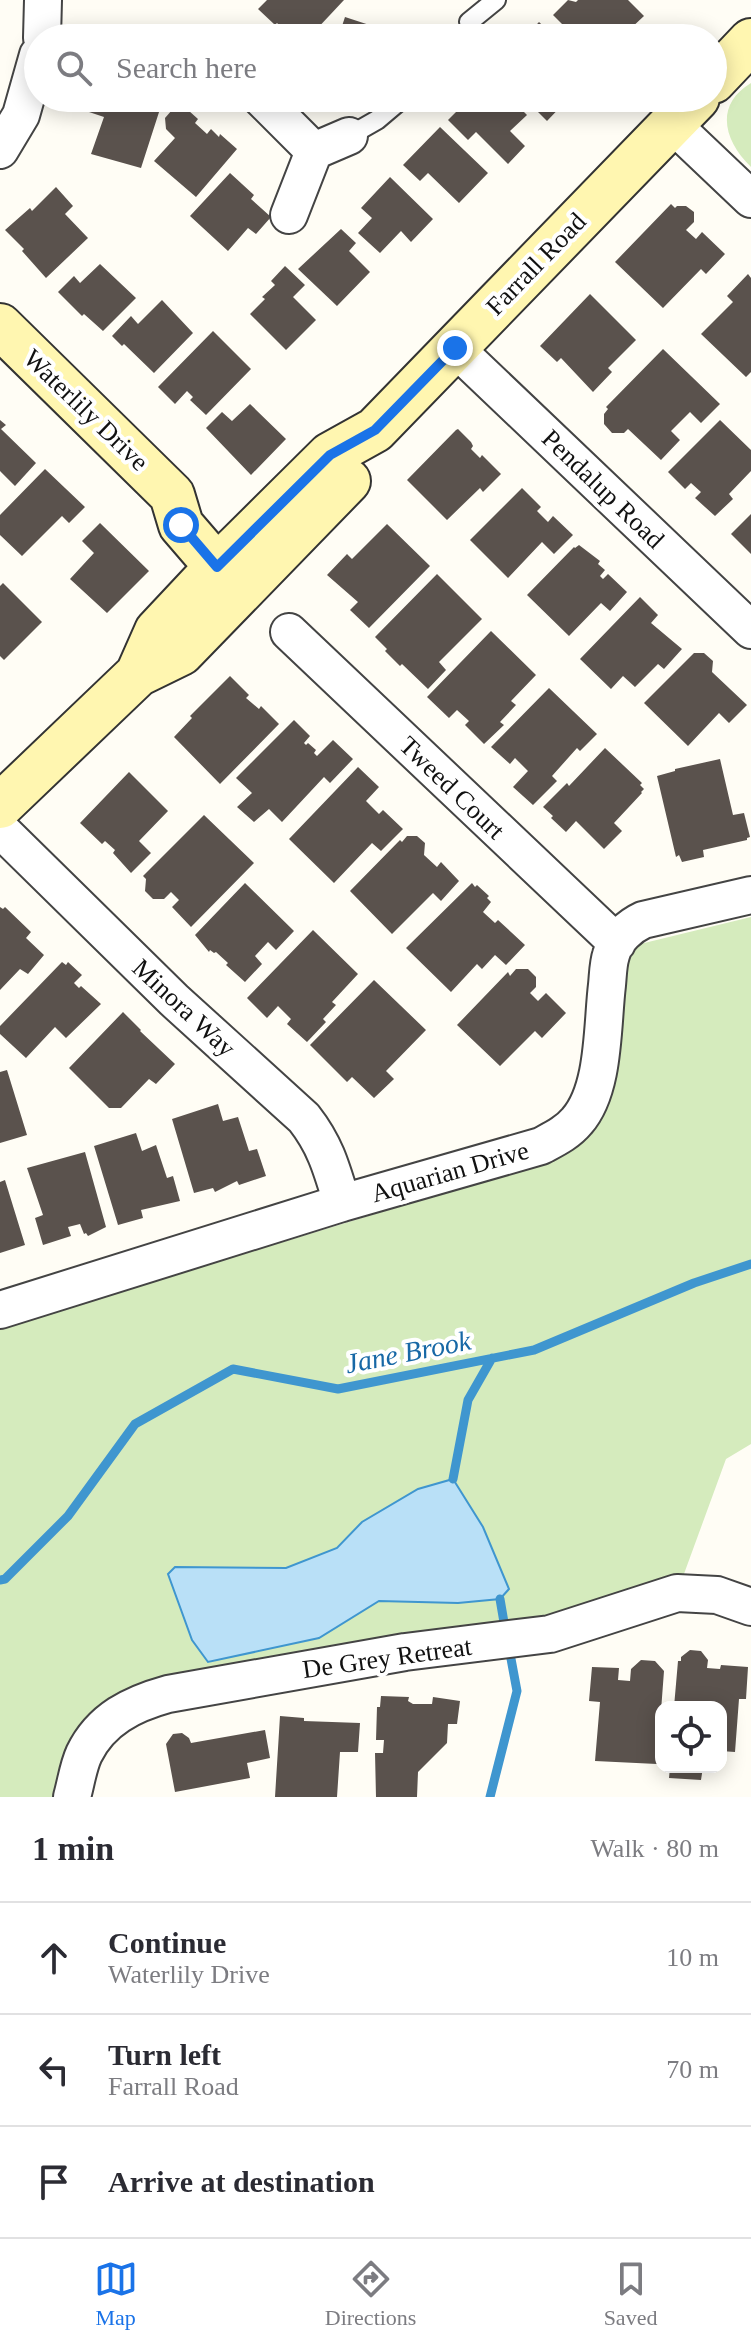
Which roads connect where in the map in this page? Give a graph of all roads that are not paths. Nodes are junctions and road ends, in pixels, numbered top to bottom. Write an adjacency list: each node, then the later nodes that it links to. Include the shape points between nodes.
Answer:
1 (43, 0): 4 (street)
2 (496, 0): 3 (lane)
3 (469, 22)
4 (42, 24)
5 (751, 41): 6 (main road)
6 (727, 66)
7 (24, 104): 13 (street)
8 (275, 112): 14 (street)
9 (386, 112): 12 (lane)
10 (684, 112): 18 (main road, Farrall Road)
11 (686, 112): 15 (street)
12 (349, 136): 14 (street)
13 (0, 150)
14 (314, 151): 16 (street)
15 (751, 199)
16 (289, 215)
17 (0, 326): 19 (main road, Waterlily Drive, via 172,495 199,502)
18 (455, 348): 19 (main road, Farrall Road, via 375,430 361,468); 20 (street, Pendalup Road)
19 (241, 568): 22 (main road, Farrall Road, via 157,631 138,674)
20 (751, 630)
21 (289, 632): 25 (street, Tweed Court)
22 (0, 806)
23 (0, 829): 26 (street, Minora Way, via 174,1000 304,1118 327,1154)
24 (751, 895): 25 (street, via 643,920)
25 (617, 943): 26 (street, Aquarian Drive, via 609,965 596,1082 577,1121 541,1146)
26 (342, 1203): 27 (street, Aquarian Drive)
27 (0, 1310)
28 (751, 1607): 29 (street, De Grey Retreat, via 717,1595 677,1593 550,1634 383,1655 141,1701 98,1731 83,1756)
29 (72, 1797)

